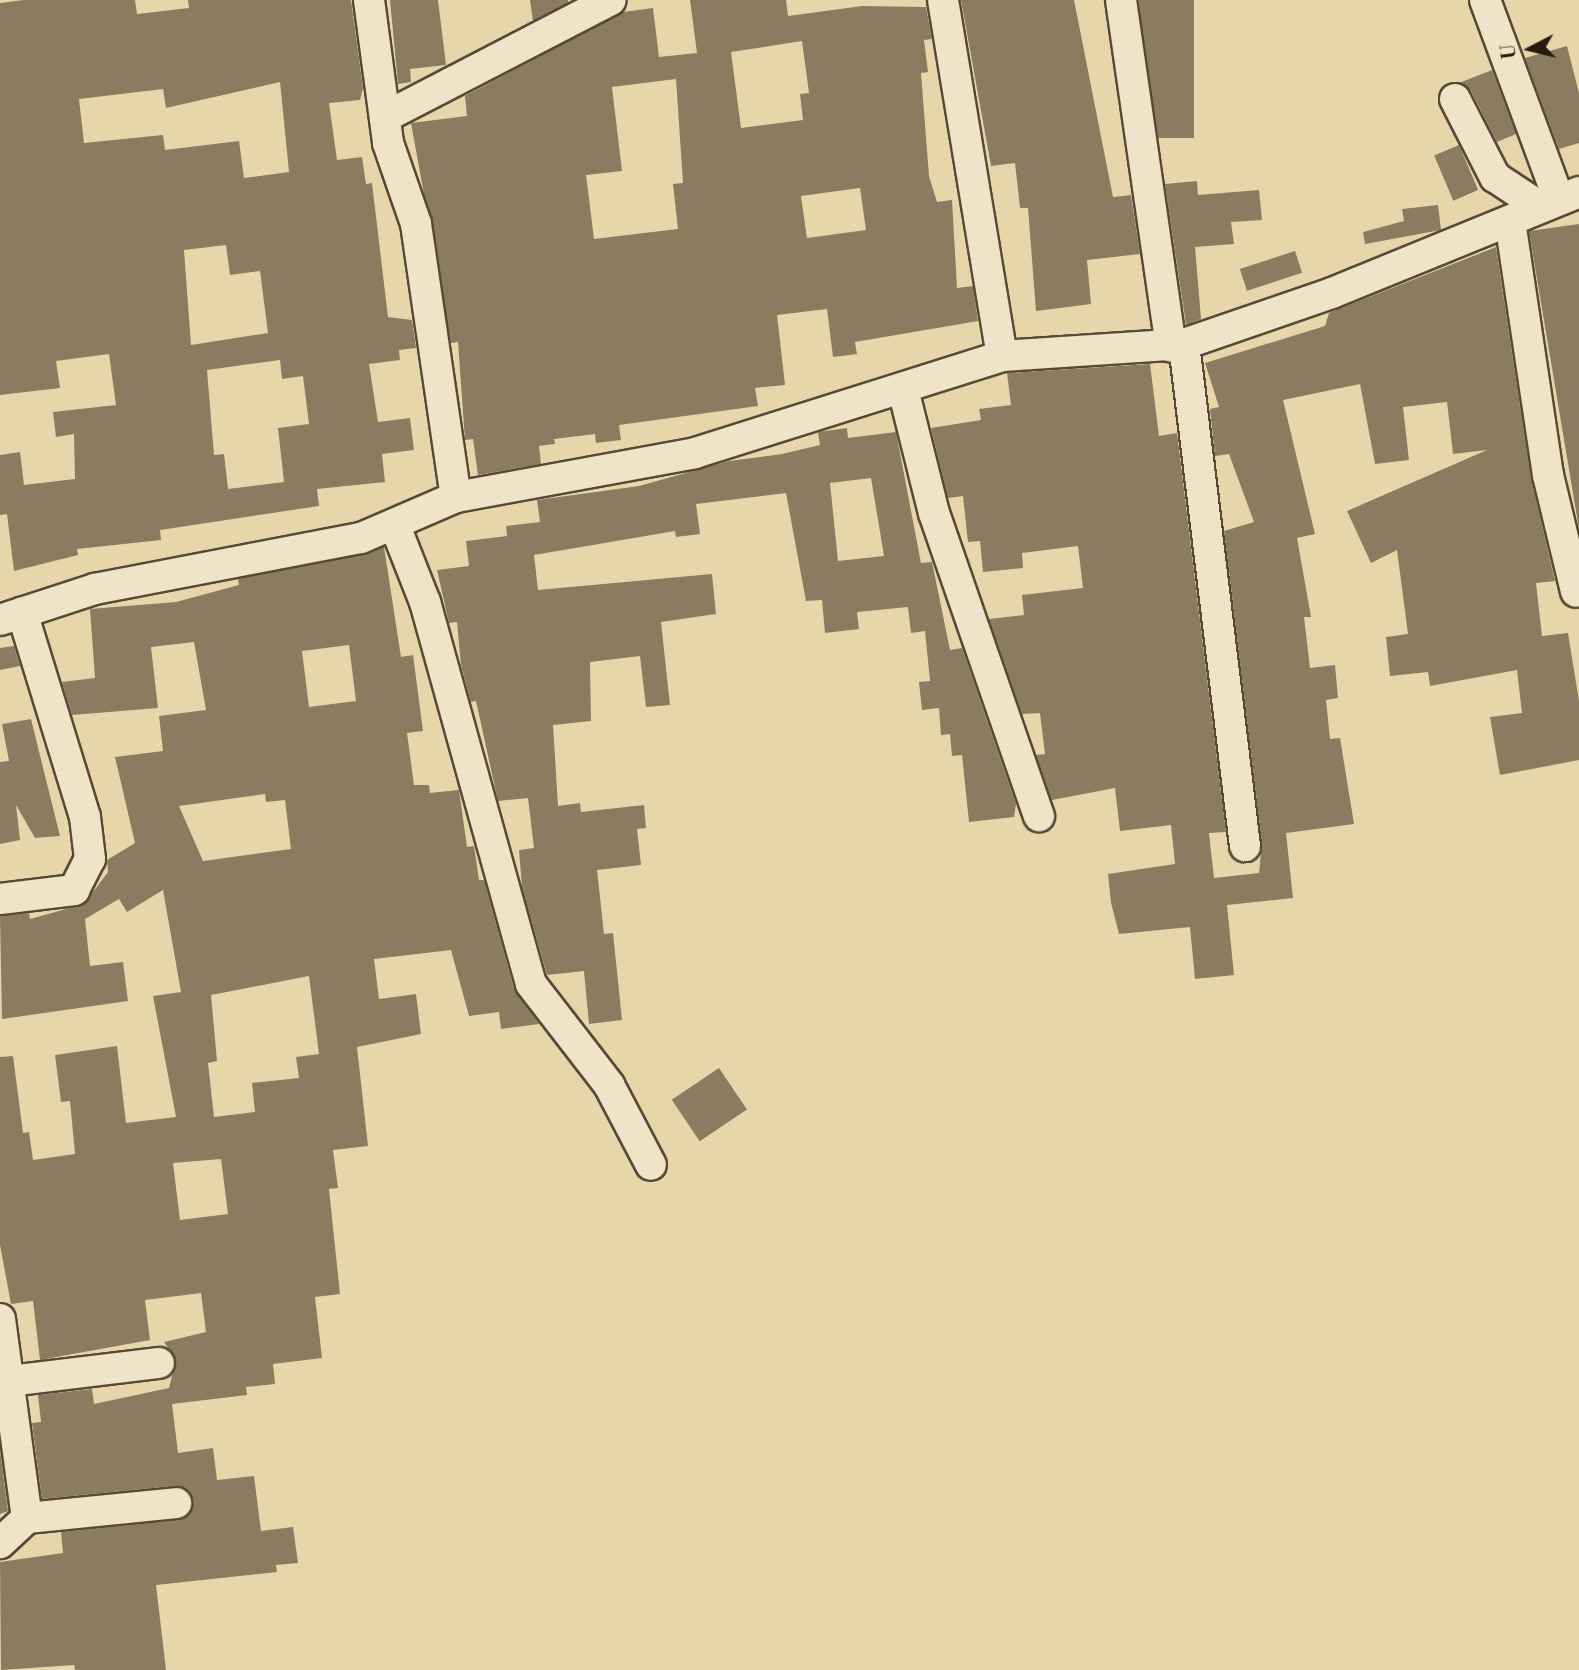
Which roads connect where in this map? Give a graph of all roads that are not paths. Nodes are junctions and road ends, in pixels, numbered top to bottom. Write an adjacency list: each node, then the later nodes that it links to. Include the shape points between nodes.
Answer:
1 (369, 0): 7 (street)
2 (611, 0): 7 (street)
3 (943, 0): 11 (street)
4 (1121, 0): 10 (street)
5 (1485, 0): 8 (street)
6 (1455, 99): 8 (street, via 1495,177)
7 (385, 117): 13 (street, via 396,175 416,224)
8 (1559, 199): 9 (street)
9 (1510, 220): 10 (street); 15 (street, via 1548,475)
10 (1163, 347): 11 (street); 18 (street)
11 (1002, 356): 12 (street)
12 (903, 390): 13 (street, via 695,453); 17 (street, via 934,513)
13 (456, 497): 14 (street)
14 (399, 533): 16 (street, via 95,589); 20 (street, via 477,779 531,984 609,1086)
15 (1576, 592)
16 (11, 616): 19 (street, via 85,817 90,859 74,890)
17 (1039, 816)
18 (1245, 846)
19 (0, 899)
20 (651, 1166)
21 (0, 1320): 23 (street)
22 (159, 1363): 23 (street)
23 (10, 1381): 25 (street)
24 (176, 1503): 25 (street)
25 (27, 1518): 26 (street)
26 (0, 1543)

